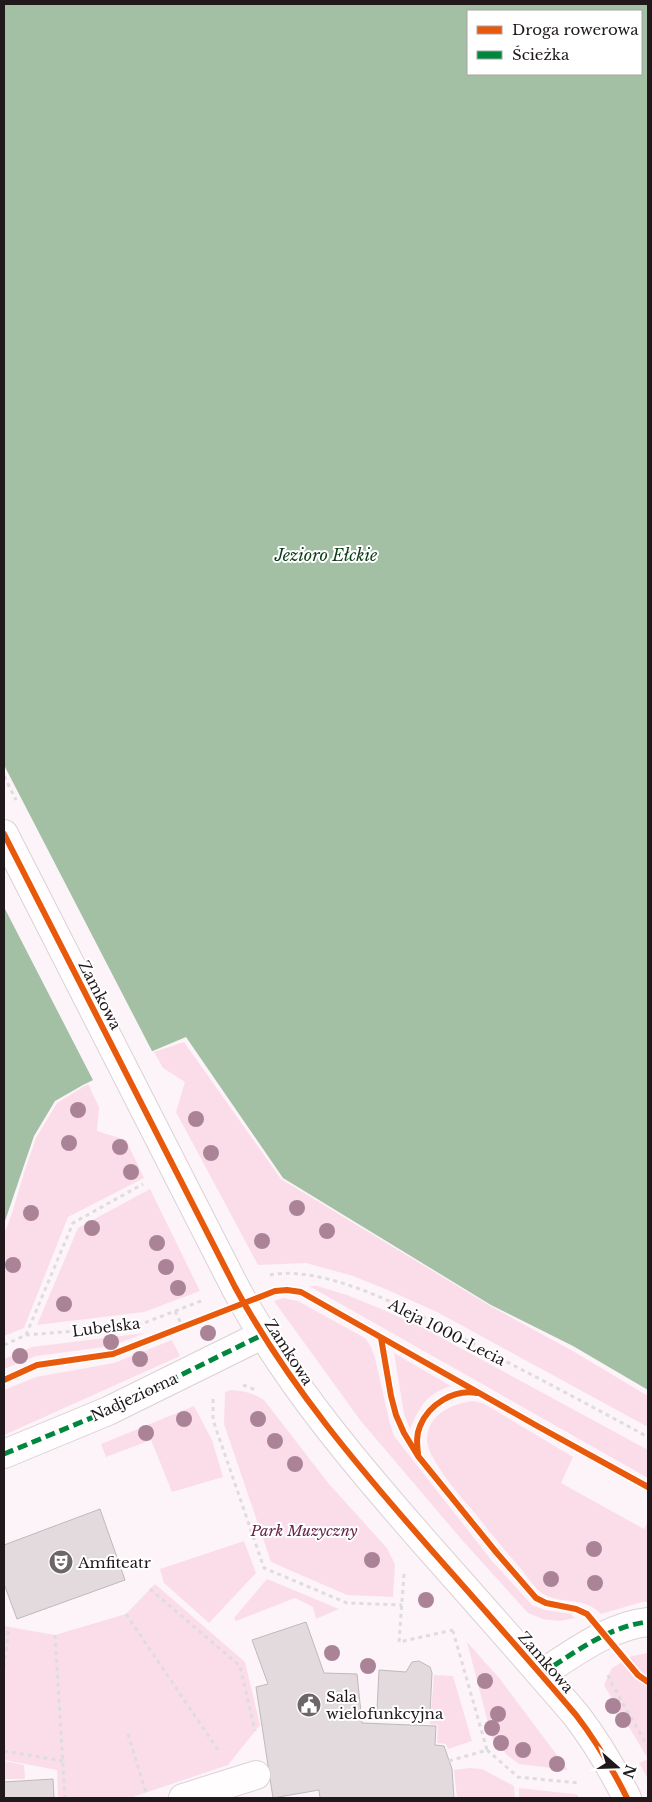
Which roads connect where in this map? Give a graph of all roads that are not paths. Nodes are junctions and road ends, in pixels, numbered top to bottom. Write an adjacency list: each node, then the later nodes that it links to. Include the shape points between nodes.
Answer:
1 (4, 834): 2 (street, Zamkowa)
2 (262, 1335): 3 (street, Nadjeziorna, via 108,1411); 5 (street, Zamkowa, via 354,1461)
3 (4, 1454)
4 (648, 1622): 5 (street, via 616,1630)
5 (541, 1674): 8 (street, Zamkowa, via 596,1742)
6 (256, 1775): 7 (street)
7 (183, 1798)
8 (626, 1798)

